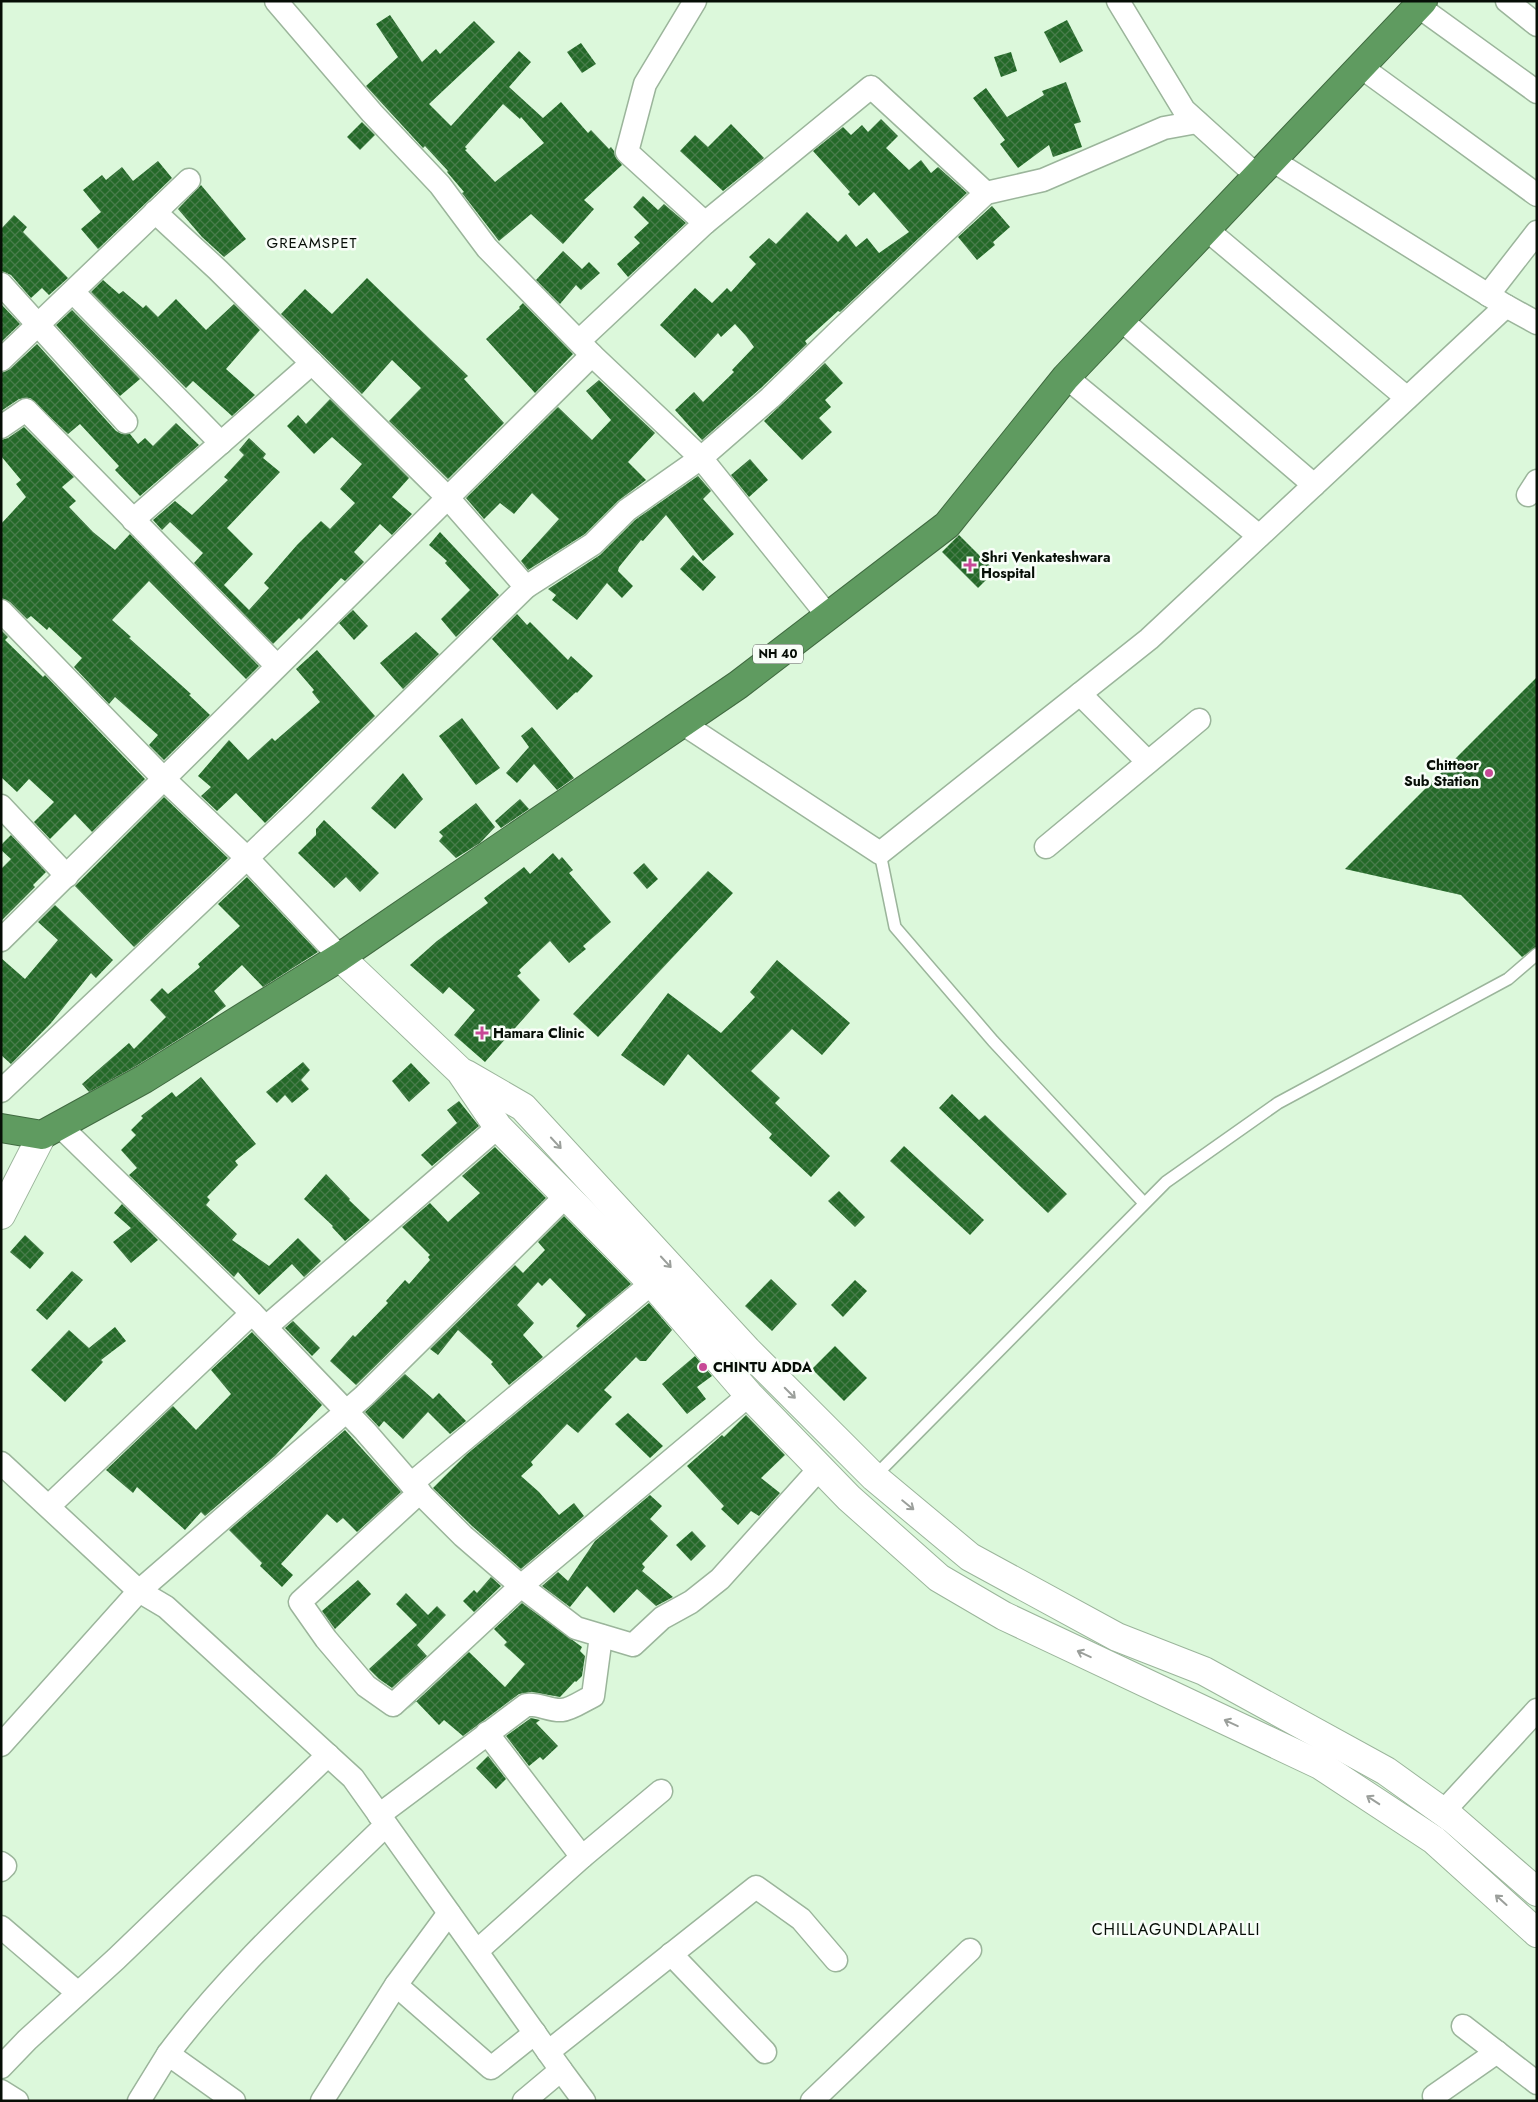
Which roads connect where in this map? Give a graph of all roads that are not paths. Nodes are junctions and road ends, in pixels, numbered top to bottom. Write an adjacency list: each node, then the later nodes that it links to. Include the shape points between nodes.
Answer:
1 (276, 1): 24 (street, via 372,113 440,185 487,248)
2 (694, 1): 15 (street, via 646,84 627,152)
3 (1118, 1): 9 (street, via 1184,110)
4 (1507, 1): 6 (street)
5 (1420, 4): 7 (highway, NH 40); 8 (street)
6 (1537, 25)
7 (1361, 66): 10 (highway, NH 40); 13 (street)
8 (1537, 92)
9 (1197, 122): 10 (street); 12 (street, via 1164,128 1043,180)
10 (1264, 168): 16 (highway, NH 40); 20 (street)
11 (189, 180): 14 (street)
12 (986, 193): 15 (street, via 871,87); 32 (street, via 770,398)
13 (1537, 195)
14 (155, 212): 19 (street); 26 (street)
15 (705, 223): 24 (street)
16 (1206, 229): 21 (highway, NH 40); 28 (street)
17 (1537, 232): 20 (street)
18 (1, 284): 23 (street)
19 (73, 292): 23 (street); 31 (street)
20 (1497, 301): 22 (street); 28 (street)
21 (1120, 319): 27 (highway, NH 40); 33 (street)
22 (1537, 324)
23 (38, 325): 25 (street); 29 (street)
24 (586, 348): 32 (street); 34 (street)
25 (1, 360)
26 (312, 363): 31 (street); 34 (street)
27 (1066, 377): 36 (street); 39 (highway, NH 40, via 947,524)
28 (1407, 398): 33 (street)
29 (126, 422)
30 (1, 427): 35 (street, via 26,410)
31 (221, 443): 35 (street)
32 (701, 458): 37 (street, via 626,510 593,544); 39 (street)
33 (1314, 485): 36 (street)
34 (448, 498): 37 (street); 40 (street)
35 (133, 520): 40 (street)
36 (1259, 536): 41 (street, via 1149,639)
37 (526, 587): 49 (street)
38 (1, 612): 45 (street)
39 (828, 616): 43 (highway, NH 40)
40 (277, 666): 45 (street)
41 (1080, 694): 44 (street); 48 (street)
42 (1199, 720): 44 (street)
43 (682, 723): 48 (street); 53 (highway, NH 40)
44 (1148, 762): 47 (street)
45 (164, 779): 49 (street); 50 (street)
46 (1, 806): 50 (street)
47 (1046, 847)
48 (880, 853): 60 (lane, via 895,927 993,1041)
49 (247, 858): 53 (street); 55 (street)
50 (67, 876): 51 (street)
51 (2, 936)
52 (1537, 954): 60 (lane, via 1508,979 1278,1103 1166,1182)
53 (340, 957): 54 (street); 58 (highway, NH 40, via 144,1079)
54 (460, 1071): 56 (street); 66 (street, one-way to 66, via 523,1107 747,1350)
55 (1, 1091)
56 (498, 1127): 59 (street); 63 (street)
57 (1, 1128): 58 (highway)
58 (50, 1130): 61 (street); 63 (street)
59 (567, 1195): 62 (street); 65 (street)
60 (1144, 1203): 70 (lane)
61 (1, 1215)
62 (652, 1283): 64 (street); 71 (street)
63 (259, 1320): 65 (street); 72 (street)
64 (749, 1394): 67 (street); 75 (street)
65 (346, 1411): 71 (street); 76 (street)
66 (820, 1424): 67 (street); 70 (street)
67 (800, 1447): 69 (street)
68 (1, 1463): 72 (street)
69 (820, 1468): 74 (street, via 849,1498 939,1578); 77 (street, via 720,1579 691,1602 662,1618 632,1645)
70 (874, 1478): 73 (street, one-way to 73)
71 (415, 1488): 75 (street, via 463,1536); 75 (street, via 300,1602 366,1686 394,1705)
72 (49, 1506): 76 (street)
73 (970, 1557): 74 (street); 78 (street, via 1117,1637)
74 (950, 1584): 79 (street, one-way to 74, via 1004,1616)
75 (521, 1586): 77 (street, via 576,1628)
76 (139, 1591): 82 (street); 83 (street, via 166,1607)
77 (601, 1636): 81 (street, via 593,1696 563,1710 535,1703 526,1705)
78 (1162, 1654): 79 (street); 85 (street, via 1204,1671 1386,1771)
79 (1151, 1686): 93 (street, one-way to 79, via 1434,1840 1320,1765)
80 (1537, 1710): 85 (street)
81 (487, 1733): 86 (street); 87 (street)
82 (1, 1745)
83 (328, 1755): 86 (street, via 352,1778); 99 (street)
84 (661, 1791): 87 (street)
85 (1443, 1812): 90 (street)
86 (383, 1820): 91 (street); 104 (street, via 197,2016)
87 (582, 1857): 95 (street)
88 (1, 1862): 89 (street, via 5,1866)
89 (1, 1870)
90 (1537, 1892)
91 (449, 1913): 95 (street); 98 (street)
92 (1, 1926): 99 (street)
93 (1537, 1933)
94 (970, 1950): 115 (street)
95 (477, 1951): 101 (street)
96 (671, 1954): 97 (street, via 756,1887 801,1918); 102 (street); 105 (street)
97 (836, 1960)
98 (396, 1986): 101 (street, via 491,2068); 112 (street)
99 (78, 1993): 106 (street)
100 (1463, 2026): 103 (street)
101 (535, 2033): 105 (street)
102 (765, 2052)
103 (1497, 2052): 107 (street); 116 (street, via 1434,2096)
104 (168, 2054): 109 (street); 111 (street)
105 (555, 2061): 113 (street); 114 (street)
106 (1, 2067)
107 (1537, 2083)
108 (1, 2091): 110 (street)
109 (143, 2099)
110 (17, 2101)
111 (234, 2101)
112 (322, 2101)
113 (524, 2101)
114 (584, 2101)
115 (812, 2101)
116 (1436, 2101)

